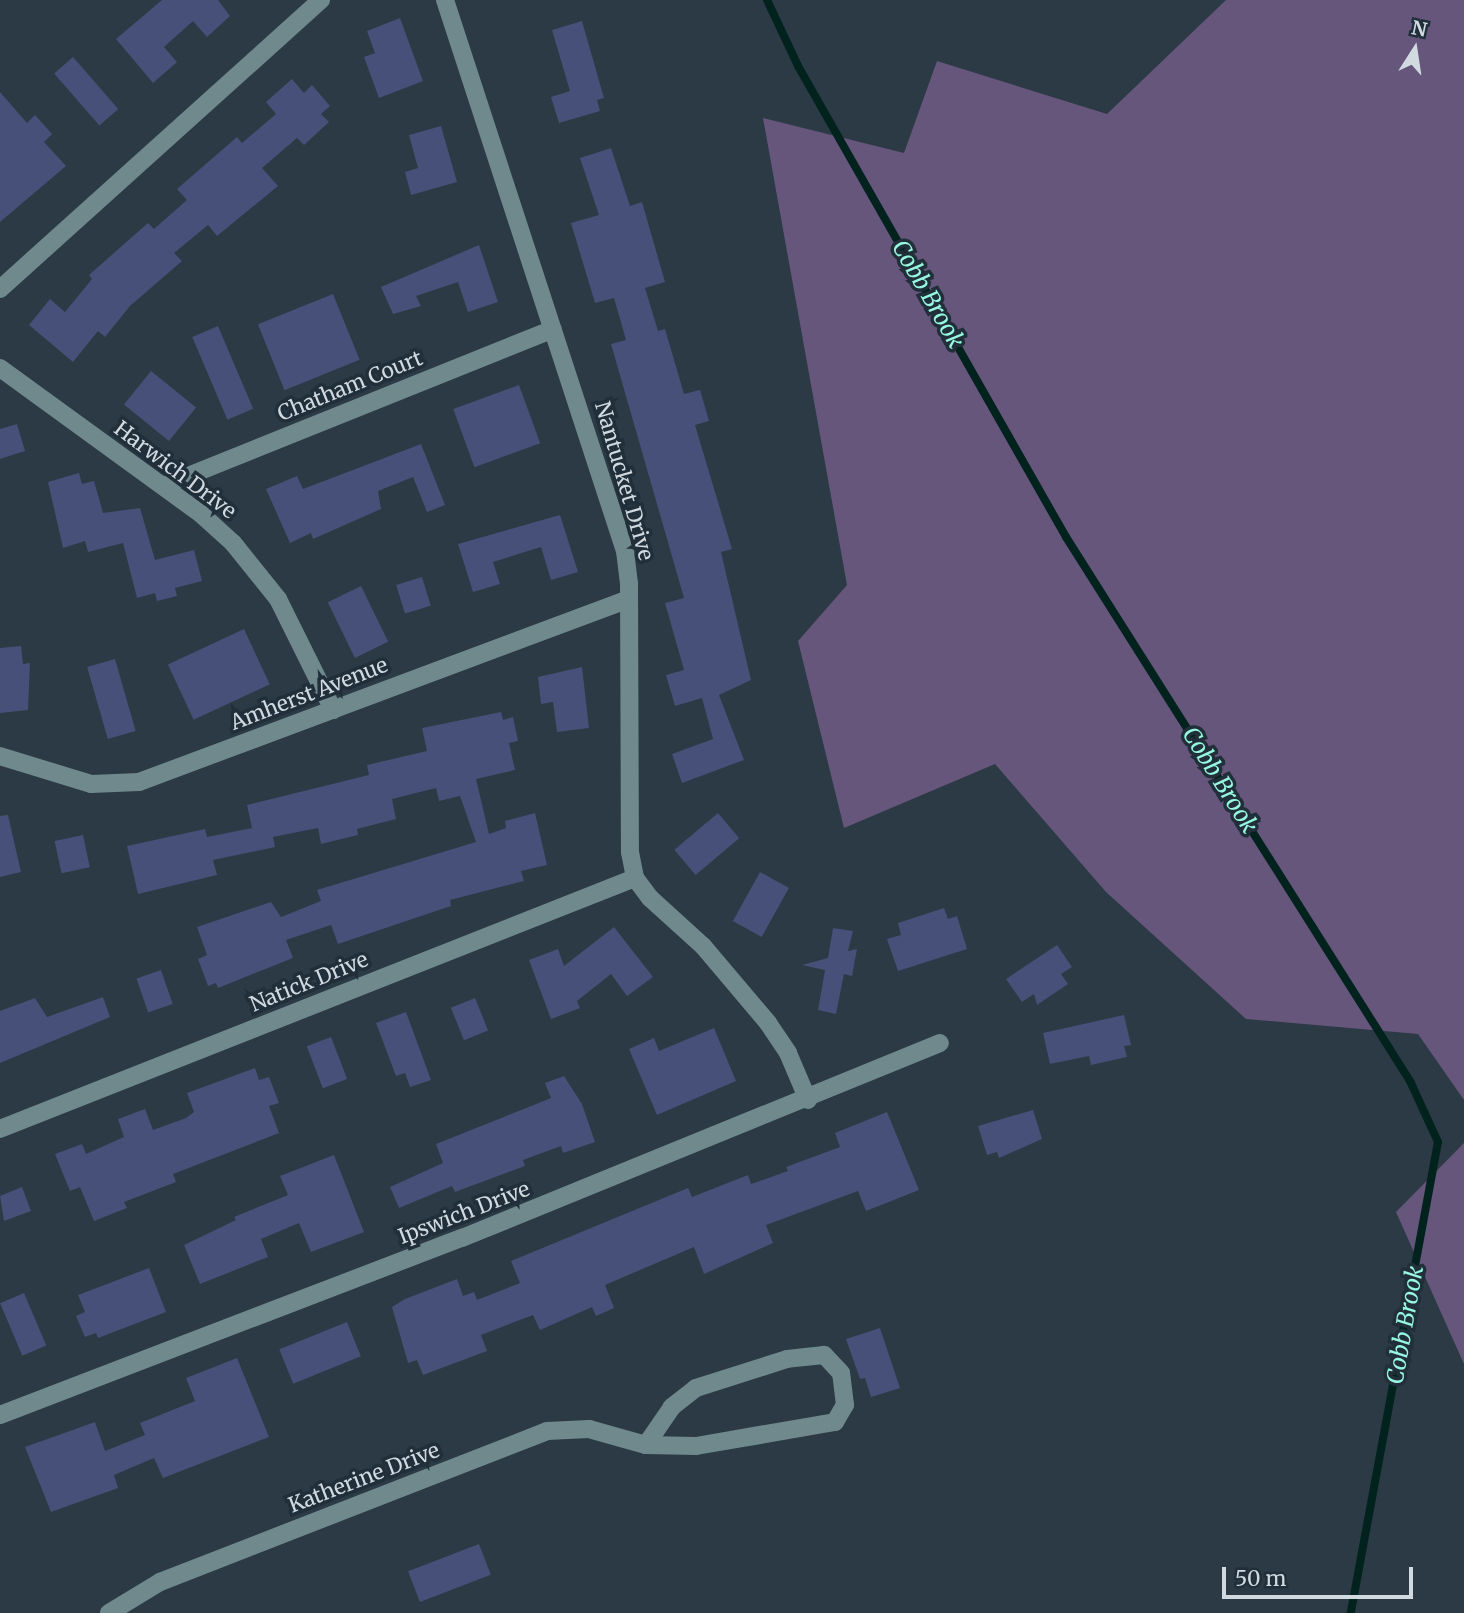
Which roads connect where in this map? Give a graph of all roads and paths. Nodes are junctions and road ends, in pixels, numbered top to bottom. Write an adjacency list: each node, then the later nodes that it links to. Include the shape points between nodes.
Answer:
1 (321, 0): 3 (street)
2 (445, 0): 4 (street, Nantucket Drive)
3 (0, 289)
4 (553, 329): 6 (street, Chatham Court); 7 (street, Nantucket Drive, via 621,535)
5 (0, 368): 6 (street, Harwich Drive)
6 (163, 486): 8 (street, Harwich Drive, via 218,529 264,580)
7 (629, 599): 8 (street, Amherst Avenue); 10 (street, Nantucket Drive, via 630,852)
8 (332, 710): 9 (street, Amherst Avenue, via 124,785 75,780)
9 (0, 756)
10 (635, 878): 12 (street, via 650,898 703,946 768,1023 788,1053); 13 (street, Natick Drive)
11 (940, 1043): 12 (street, Ipswich Drive)
12 (808, 1100): 14 (street, Ipswich Drive)
13 (0, 1129)
14 (0, 1415)
15 (646, 1444): 15 (street, Katherine Drive, via 672,1407 695,1388 787,1359 824,1355 841,1373 845,1405 835,1422 696,1446); 16 (street, Katherine Drive, via 589,1429 547,1431 160,1582)
16 (109, 1613)

